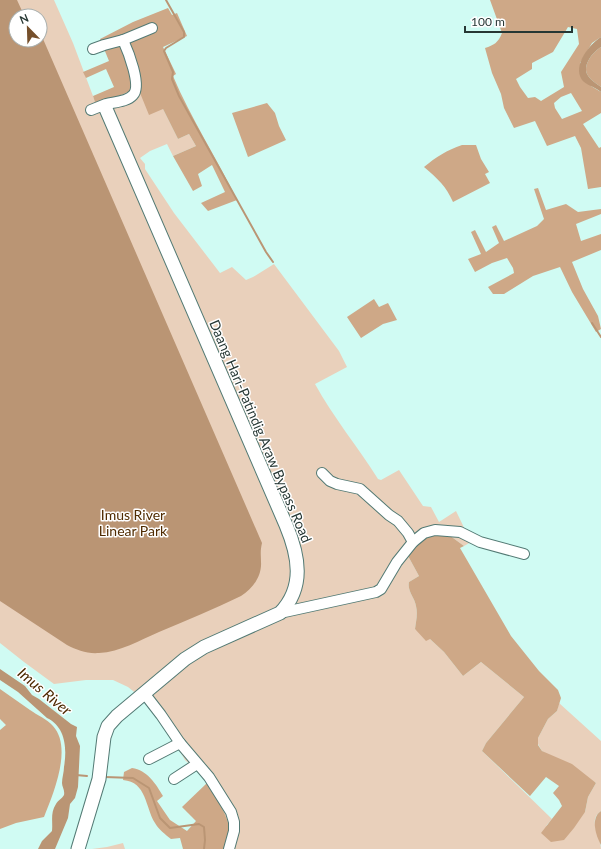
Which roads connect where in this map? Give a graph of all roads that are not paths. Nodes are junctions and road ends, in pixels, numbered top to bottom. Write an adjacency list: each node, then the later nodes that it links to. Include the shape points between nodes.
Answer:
1 (152, 28): 2 (street)
2 (123, 40): 3 (street); 5 (street, via 135,78 133,96)
3 (93, 49)
4 (106, 109): 9 (main road, Daang Hari-Patindig Araw Bypass Road, via 291,538 297,567 296,582 288,604)
5 (91, 110)
6 (322, 473): 7 (street, via 337,484 360,489 398,521)
7 (413, 542): 8 (street, via 424,533 449,530); 9 (street, via 381,589 376,592)
8 (524, 554)
9 (280, 613): 10 (main road, via 204,647)
10 (144, 693): 11 (street); 15 (main road, via 108,726 103,743 99,779)
11 (180, 743): 12 (street); 13 (street)
12 (149, 760)
13 (197, 764): 14 (street); 16 (street, via 209,777 231,812 234,822)
14 (174, 779)
15 (78, 849)
16 (229, 849)

